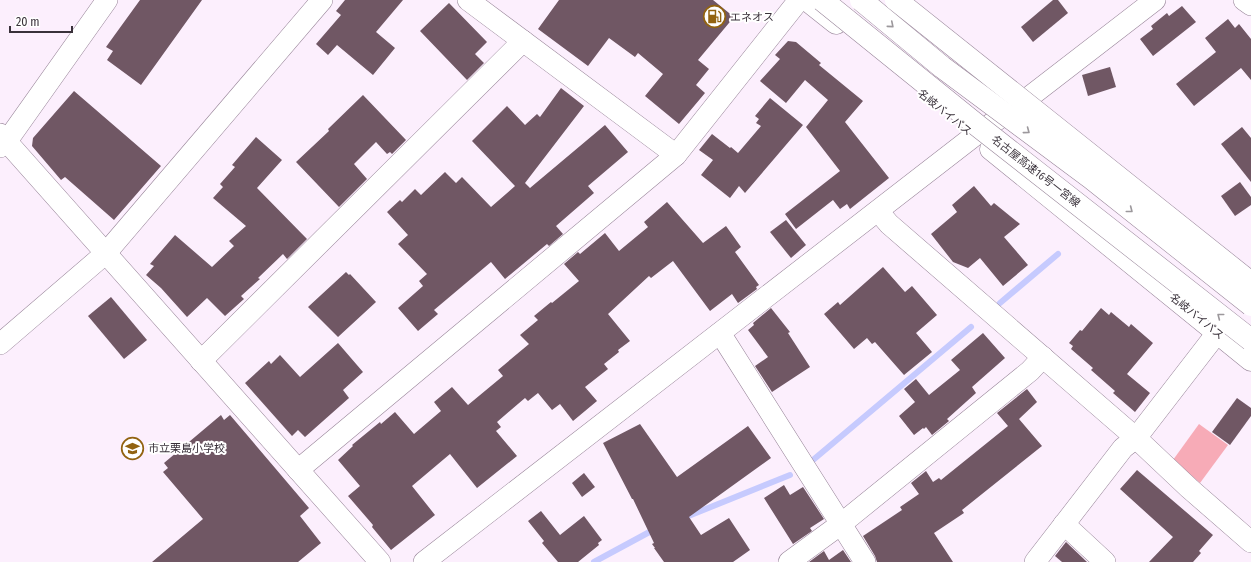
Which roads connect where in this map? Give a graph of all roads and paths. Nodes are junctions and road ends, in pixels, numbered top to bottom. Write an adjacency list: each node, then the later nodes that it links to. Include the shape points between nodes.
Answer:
1 (107, 0): 16 (street)
2 (322, 0): 19 (street)
3 (468, 0): 13 (street)
4 (799, 0): 17 (street)
5 (808, 0): 15 (highway, 名岐バイパス)
6 (822, 0): 25 (highway, 名古屋高速16号一宮線, one-way to 6, bridge)
7 (861, 0): 22 (highway, one-way to 22, bridge, via 942,67 1091,178)
8 (896, 0): 21 (highway, bridge)
9 (908, 0): 14 (highway)
10 (1155, 0): 14 (street)
11 (1244, 0): 12 (street)
12 (1251, 5)
13 (523, 41): 17 (street); 28 (street)
14 (1028, 98): 15 (street); 20 (highway)
15 (974, 136): 18 (street); 24 (highway, 名岐バイパス)
16 (2, 140): 19 (street)
17 (676, 155): 31 (street)
18 (878, 211): 23 (street); 27 (street, via 889,224)
19 (106, 253): 26 (street); 28 (street)
20 (1251, 279)
21 (1251, 283)
22 (1251, 305)
23 (720, 333): 32 (street); 36 (street)
24 (1217, 333): 29 (highway, 名岐バイパス); 30 (street)
25 (1251, 340)
26 (0, 344)
27 (1043, 357): 30 (street); 32 (street, via 1030,371)
28 (201, 360): 31 (street)
29 (1251, 360)
30 (1136, 438): 33 (street, via 1123,448); 34 (street)
31 (298, 470): 35 (street)
32 (841, 524): 37 (street); 38 (street)
33 (1064, 524): 39 (street); 40 (street)
34 (1251, 542)
35 (380, 562)
36 (424, 562)
37 (789, 562)
38 (865, 562)
39 (1035, 562)
40 (1105, 562)

